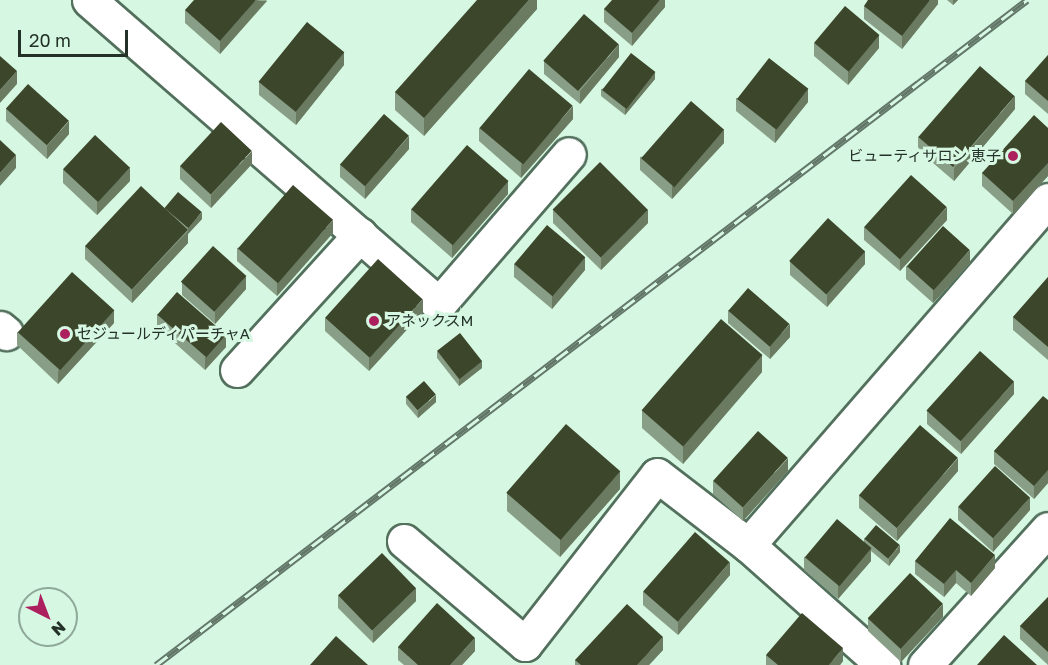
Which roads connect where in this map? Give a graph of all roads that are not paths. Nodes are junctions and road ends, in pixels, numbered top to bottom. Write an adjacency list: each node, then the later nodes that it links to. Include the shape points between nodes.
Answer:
1 (89, 0): 4 (street)
2 (569, 154): 4 (street, via 439,304)
3 (1048, 200): 8 (street)
4 (360, 236): 5 (street)
5 (237, 370)
6 (1048, 529): 10 (street)
7 (404, 541): 8 (street, via 525,644 657,475)
8 (748, 545): 9 (street)
9 (883, 665)
10 (925, 665)

